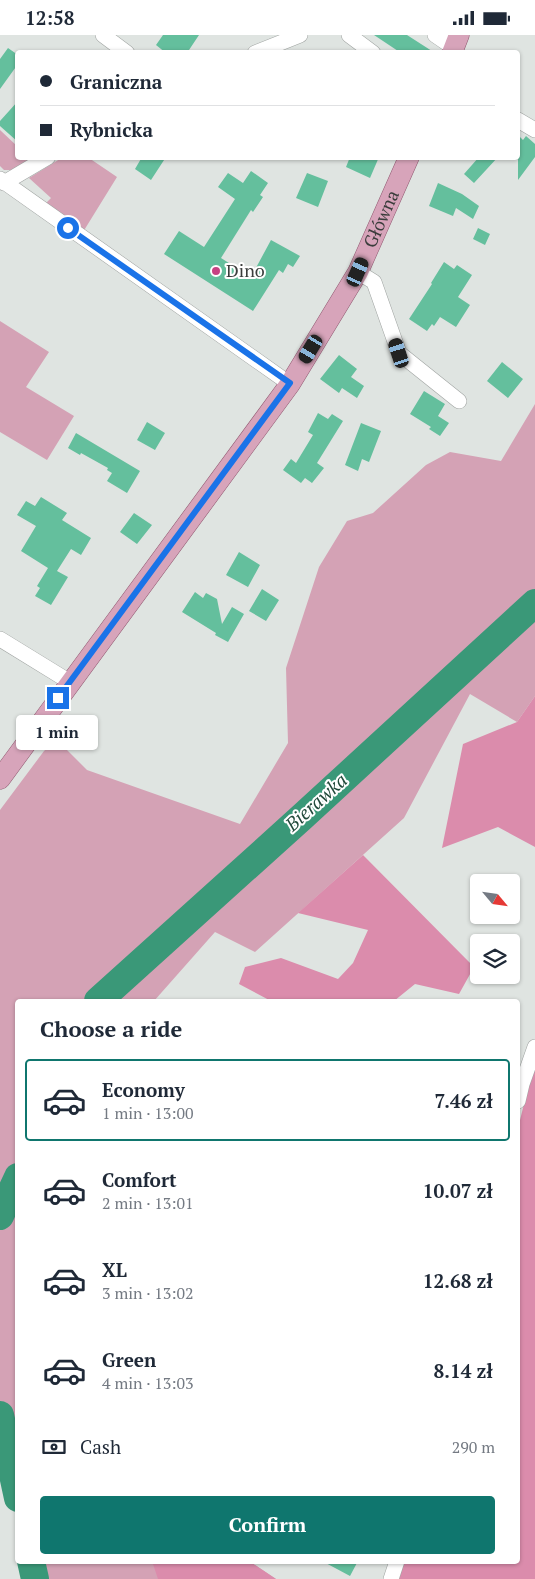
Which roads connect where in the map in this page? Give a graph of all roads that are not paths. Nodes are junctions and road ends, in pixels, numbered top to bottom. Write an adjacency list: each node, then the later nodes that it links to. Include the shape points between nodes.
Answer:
1 (103, 35): 6 (street)
2 (300, 35): 7 (street)
3 (349, 35): 8 (street)
4 (434, 35): 5 (street)
5 (455, 45)
6 (123, 50)
7 (262, 50)
8 (369, 50)
9 (520, 121): 10 (street)
10 (535, 130)
11 (42, 160): 13 (street)
12 (407, 160): 14 (main road, Główna)
13 (2, 181): 15 (street)
14 (358, 272): 15 (main road, Główna); 16 (street, via 374,282 399,353)
15 (290, 383): 18 (main road, Główna)
16 (459, 401)
17 (0, 639): 18 (street)
18 (70, 682): 19 (main road, Główna)
19 (0, 779)
20 (535, 1047): 21 (street)
21 (520, 1092)
22 (395, 1564): 23 (street)
23 (391, 1579)

